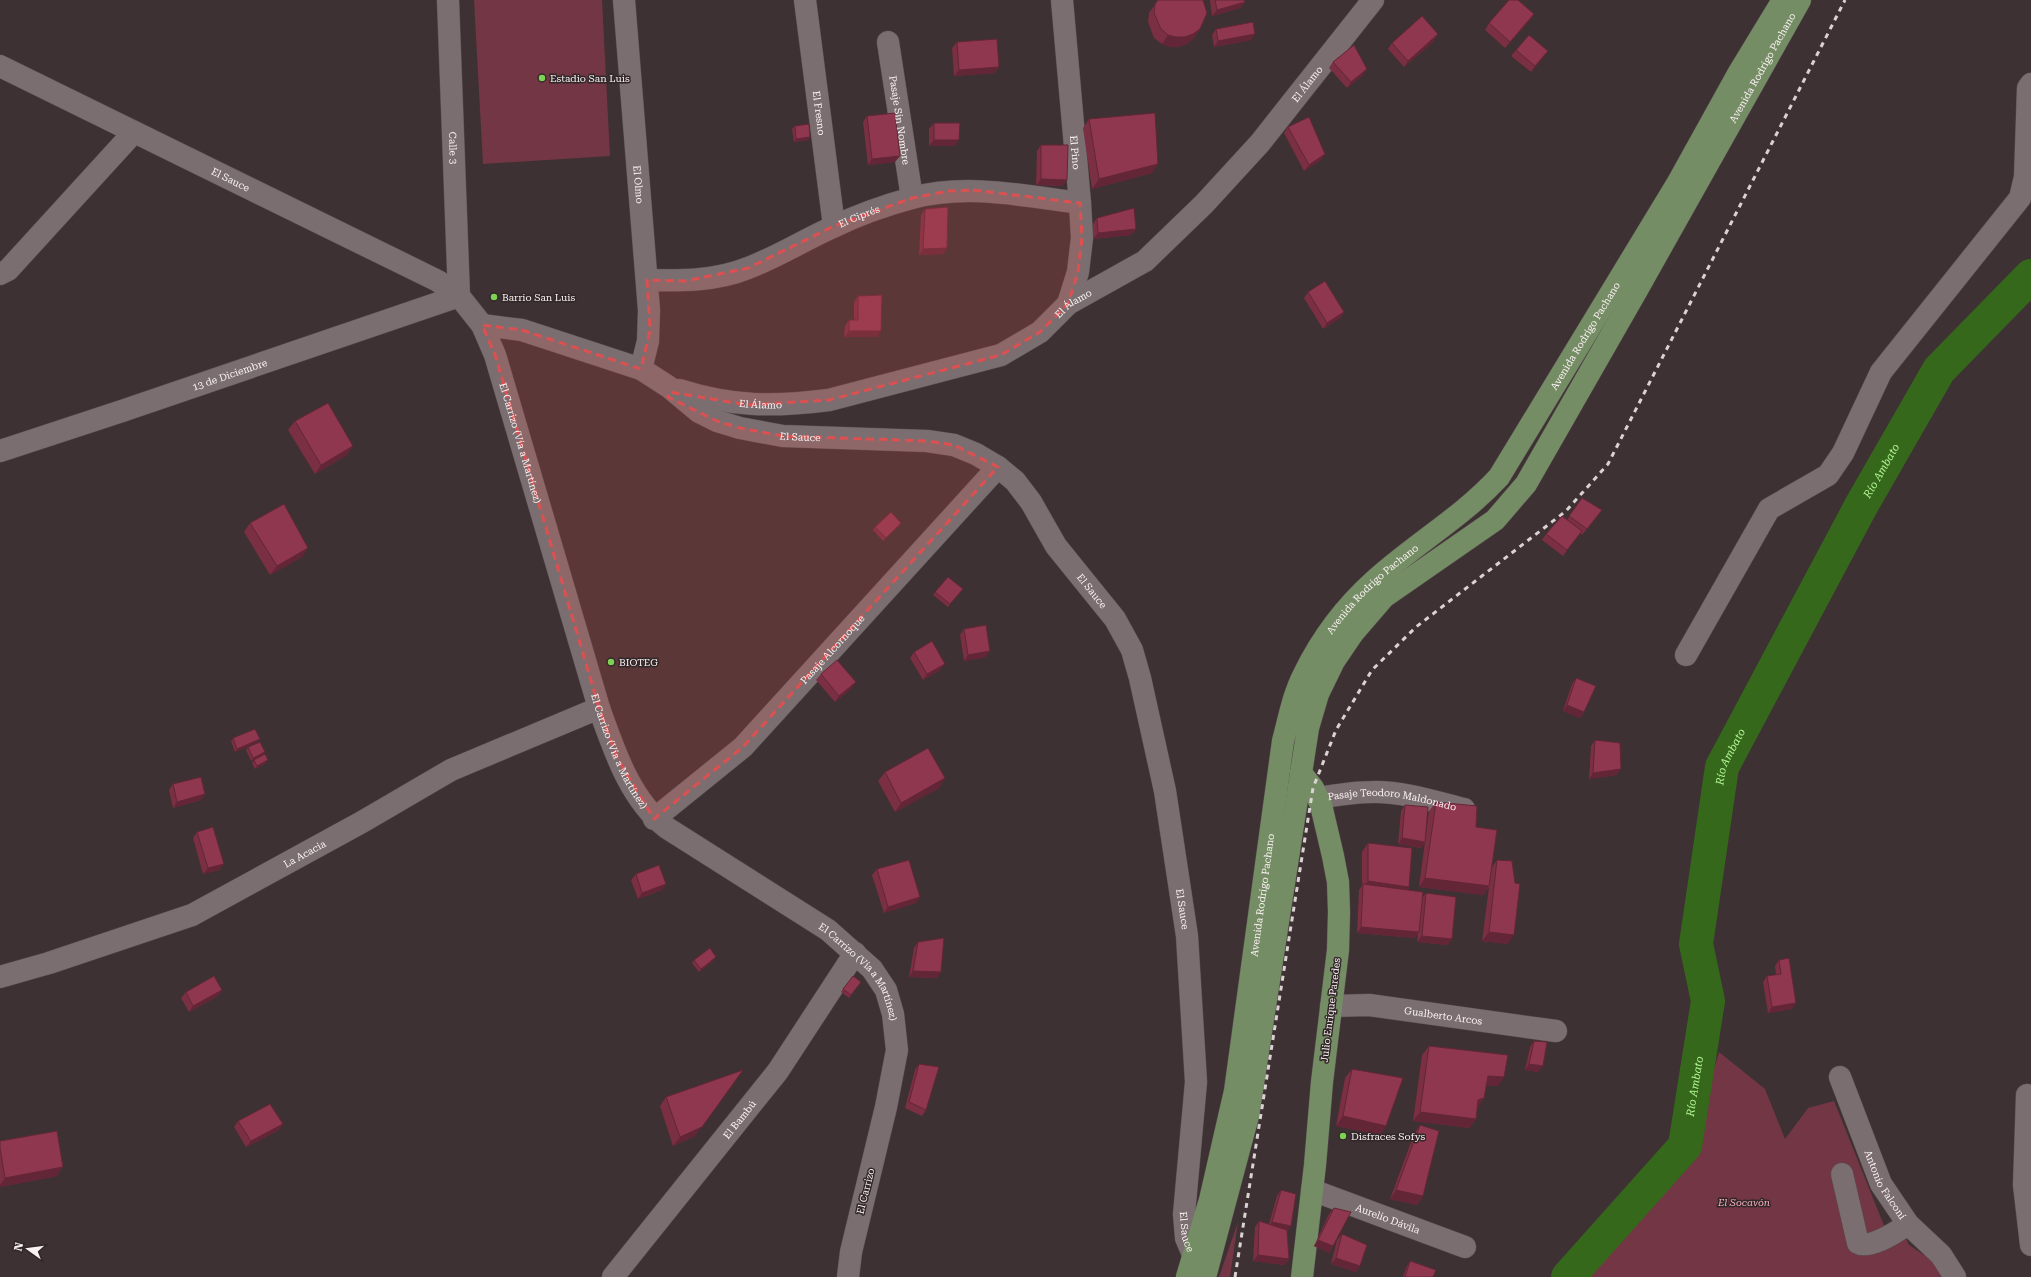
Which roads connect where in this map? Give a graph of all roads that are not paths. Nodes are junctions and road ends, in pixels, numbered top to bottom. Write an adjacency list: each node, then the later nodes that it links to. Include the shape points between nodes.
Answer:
1 (448, 0): 17 (street, Calle 3)
2 (624, 0): 16 (street, El Olmo)
3 (805, 0): 14 (street, El Fresno)
4 (1062, 0): 13 (street, El Pino)
5 (1373, 0): 18 (street, El Álamo, via 1260,143 1199,209 1145,261)
6 (1783, 0): 26 (main road, Avenida Rodrigo Pachano, via 1738,74 1677,184 1499,477 1468,508 1375,580 1329,632 1303,675 1291,707)
7 (1800, 0): 27 (main road, Avenida Rodrigo Pachano, via 1526,484 1495,520 1384,597 1353,633 1334,661 1318,694 1308,728)
8 (888, 42): 12 (street, Pasaje Sin Nombre)
9 (0, 66): 11 (street, El Sauce)
10 (2031, 84): 24 (street, via 2028,88 2024,177 2020,198 1881,372 1843,453 1828,475 1769,509)
11 (134, 132): 15 (street, via 8,270); 17 (street, El Sauce, via 413,268 438,281)
12 (912, 198): 13 (street, El Ciprés, via 948,191 973,190); 14 (street, El Ciprés)
13 (1080, 202): 18 (street, El Pino, via 1082,238 1078,272)
14 (834, 226): 16 (street, El Ciprés, via 748,268 685,281)
15 (0, 274)
16 (647, 280): 20 (street, El Olmo, via 650,330)
17 (458, 296): 19 (street, El Carrizo (Vía a Martínez)); 22 (street, 13 de Diciembre)
18 (1068, 304): 21 (street, El Álamo, via 1040,332 1001,355 829,400 748,404 708,399)
19 (482, 325): 20 (street, El Sauce, via 522,330); 25 (street, El Carrizo (Vía a Martínez), via 495,354)
20 (641, 369): 21 (street, El Sauce)
21 (668, 387): 23 (street, El Sauce, via 699,412 740,428 783,436 928,441 954,445)
22 (0, 451)
23 (998, 467): 30 (street, Pasaje Alcornoque, via 743,747); 43 (street, El Sauce, via 1014,481 1031,502 1056,546 1115,619 1132,650 1140,678 1165,791 1186,936 1196,1082 1184,1214 1186,1238)
24 (1686, 655)
25 (599, 708): 30 (street, El Carrizo (Vía a Martínez), via 617,758); 32 (street, La Acacia, via 451,770 362,822 192,914 50,963)
26 (1279, 772): 27 (main road); 43 (main road, Avenida Rodrigo Pachano, via 1235,1091 1210,1200)
27 (1301, 772): 28 (main road, Julio Enrique Paredes); 43 (main road, Avenida Rodrigo Pachano, via 1248,1116)
28 (1318, 798): 29 (street, Pasaje Teodoro Maldonado, via 1374,792 1418,798); 33 (main road, Julio Enrique Paredes, via 1338,882 1338,950)
29 (1466, 809)
30 (654, 819): 31 (street, El Carrizo (Vía a Martínez), via 828,930)
31 (855, 952): 37 (street, El Carrizo (Vía a Martínez), via 872,969 886,990 893,1014 897,1050); 44 (street, El Bambú, via 778,1071)
32 (0, 977)
33 (1331, 1006): 34 (street, Gualberto Arcos, via 1369,1005); 39 (main road, Julio Enrique Paredes)
34 (1556, 1031)
35 (1840, 1077): 40 (street, Antonio Falconí, via 1881,1184)
36 (2027, 1095): 41 (street, via 2024,1185)
37 (886, 1107): 45 (street, El Carrizo, via 851,1252)
38 (1842, 1174): 40 (street, via 1858,1243 1868,1245)
39 (1312, 1190): 42 (street, Aurelio Dávila); 47 (main road, Julio Enrique Paredes)
40 (1908, 1224): 48 (street, Antonio Falconí, via 1941,1255)
41 (2031, 1245)
42 (1465, 1247)
43 (1203, 1266): 46 (main road, Avenida Rodrigo Pachano)
44 (612, 1277)
45 (848, 1277)
46 (1187, 1277)
47 (1302, 1277)
48 (1956, 1277)

